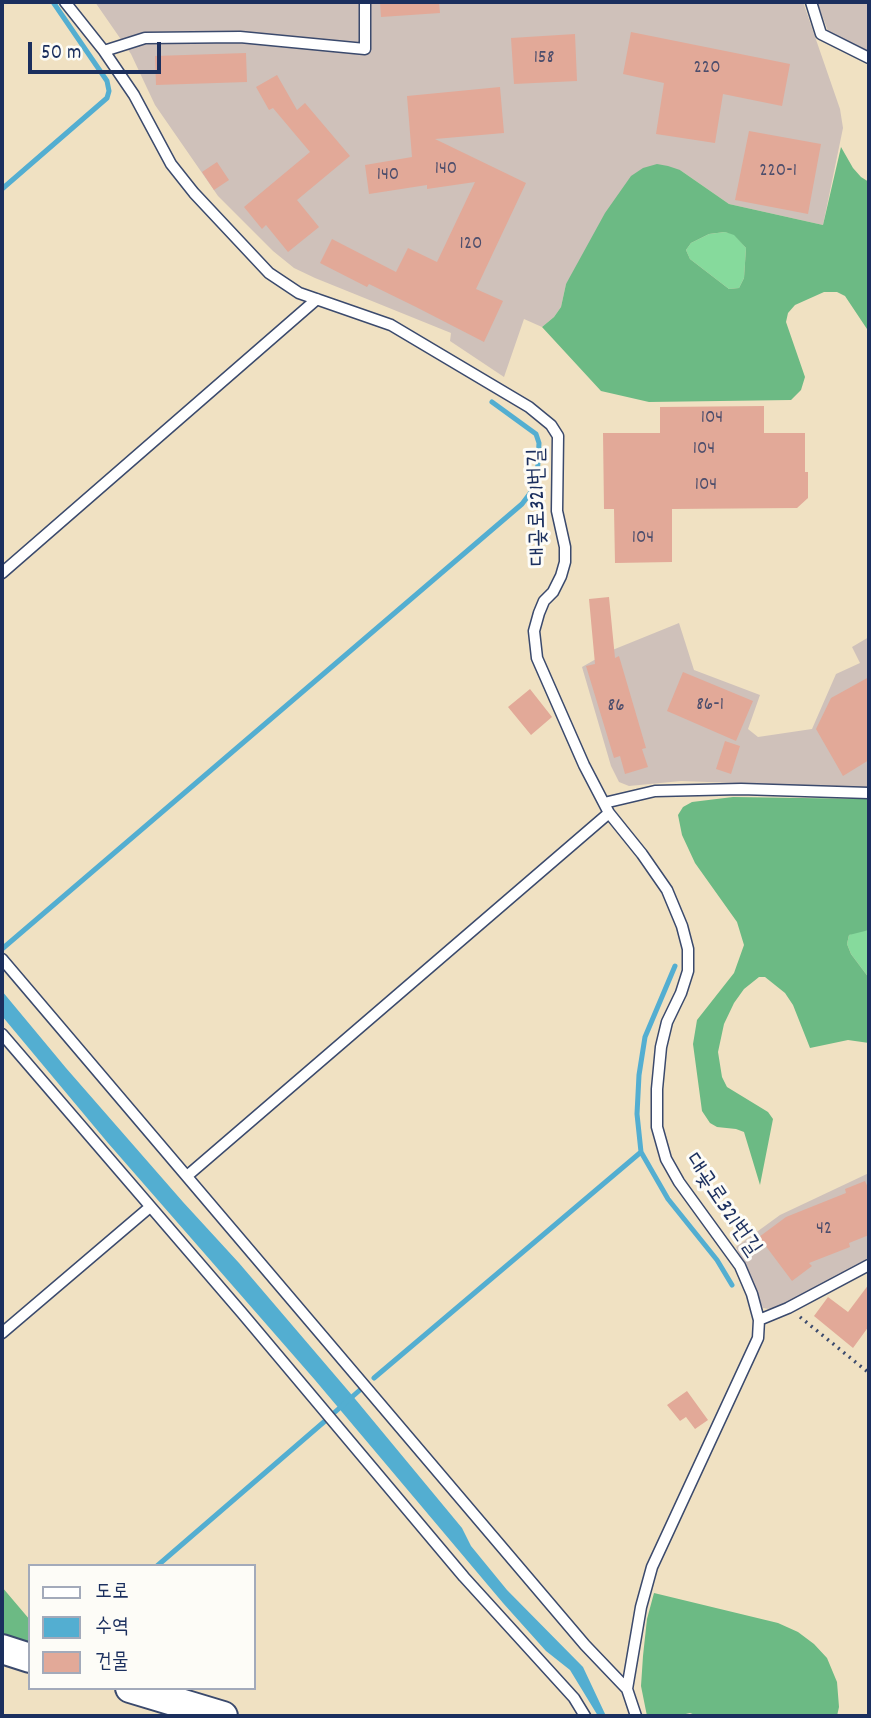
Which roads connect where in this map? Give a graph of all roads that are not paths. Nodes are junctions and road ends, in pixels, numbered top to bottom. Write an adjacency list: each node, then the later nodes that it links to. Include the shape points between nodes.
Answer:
1 (65, 2): 4 (lane, 대곶로321번길)
2 (365, 2): 4 (lane, via 365,49 240,37 145,38)
3 (811, 2): 5 (lane, via 821,34)
4 (104, 51): 6 (lane, 대곶로321번길, via 171,164 194,193 268,273)
5 (869, 58)
6 (317, 299): 7 (lane); 9 (lane, 대곶로321번길, via 391,325 529,407 558,436 557,512 565,562 539,613 534,641 537,659)
7 (2, 573)
8 (869, 793): 9 (lane, via 655,791)
9 (604, 803): 10 (lane, 대곶로321번길)
10 (609, 813): 13 (lane); 16 (lane, 대곶로321번길, via 667,890 688,949 688,971 661,1047 657,1127 663,1148 678,1182 740,1266)
11 (2, 959): 13 (lane)
12 (2, 1034): 14 (lane)
13 (187, 1176): 20 (lane)
14 (150, 1207): 17 (lane); 23 (lane)
15 (869, 1265): 16 (lane)
16 (760, 1320): 20 (lane, via 758,1338 652,1567)
17 (2, 1333)
18 (2, 1649): 19 (street)
19 (28, 1657)
20 (627, 1689): 24 (lane)
21 (137, 1690): 22 (street)
22 (223, 1716)
23 (585, 1716)
24 (636, 1716)

